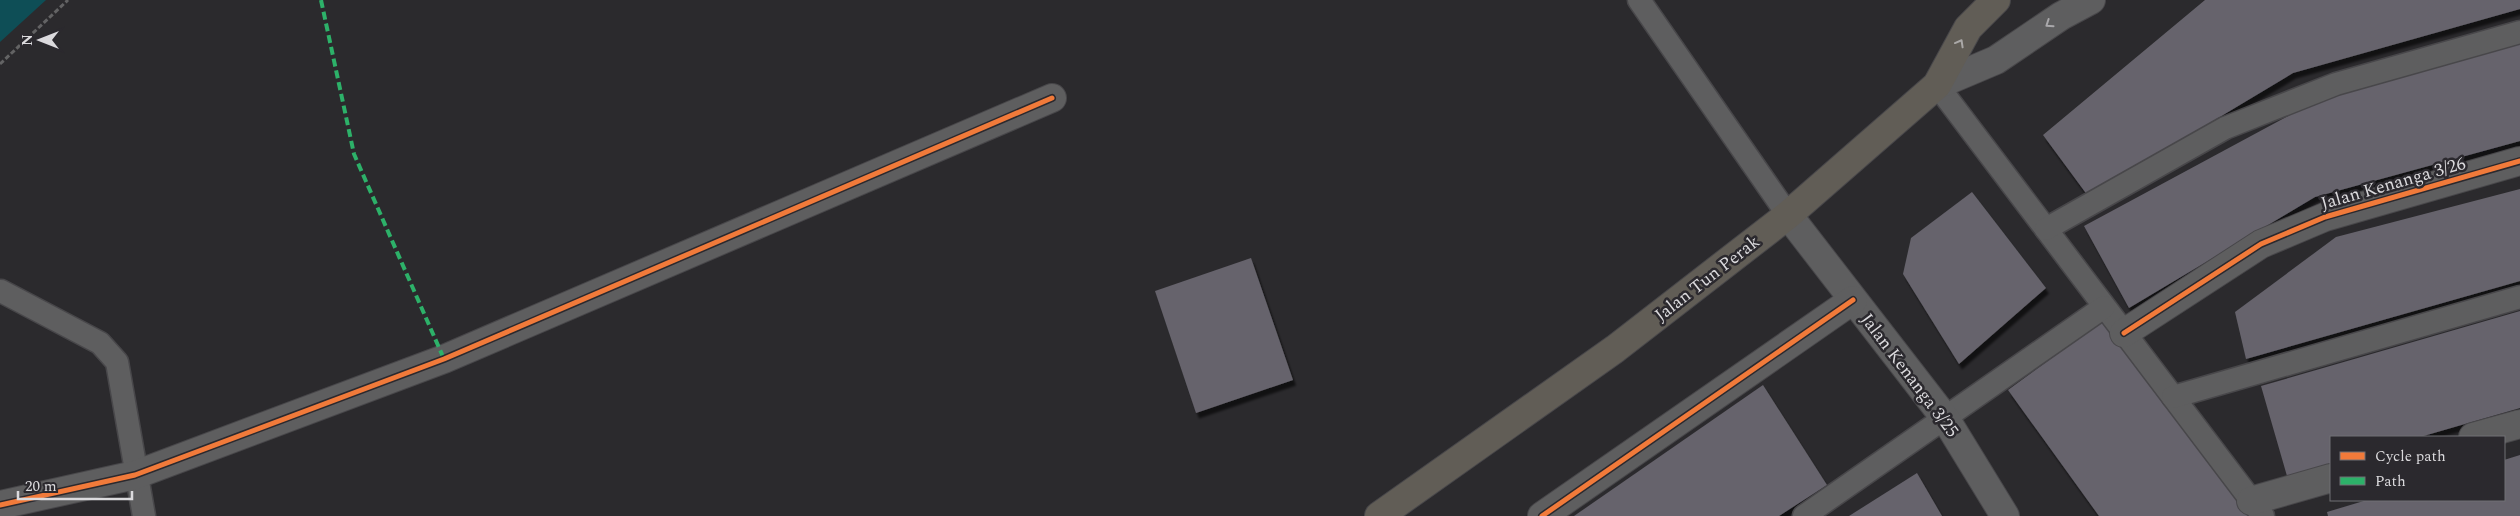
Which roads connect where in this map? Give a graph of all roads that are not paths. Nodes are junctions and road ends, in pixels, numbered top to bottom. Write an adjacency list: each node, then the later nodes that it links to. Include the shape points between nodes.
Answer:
1 (1639, 0): 8 (lane)
2 (1996, 0): 5 (main road, Jalan Tun Perak, one-way to 2, via 1968,28)
3 (2091, 0): 5 (street, one-way to 5, via 1996,60)
4 (2520, 32): 9 (lane, via 2336,84 2225,128)
5 (1936, 85): 8 (main road, Jalan Tun Perak); 9 (lane)
6 (1052, 98): 19 (street, via 444,359)
7 (2520, 161): 14 (street, Jalan Kenanga 3/26, via 2325,216 2261,244)
8 (1788, 215): 12 (street, Jalan Kenanga 3/25); 24 (main road, Jalan Tun Perak, via 1615,349)
9 (2046, 229): 13 (lane)
10 (1, 291): 19 (lane, via 100,343 117,362)
11 (2520, 297): 15 (lane)
12 (1853, 300): 16 (street, Jalan Kenanga 3/25); 25 (street)
13 (2104, 307): 14 (lane); 16 (lane)
14 (2124, 333): 15 (lane)
15 (2173, 397): 22 (lane)
16 (1945, 418): 26 (lane); 27 (street, Jalan Kenanga 3/25)
17 (2520, 424): 18 (street)
18 (2477, 436)
19 (135, 475): 21 (street); 23 (lane)
20 (2330, 478): 22 (street)
21 (0, 505)
22 (2257, 508)
23 (144, 516)
24 (1379, 516)
25 (1542, 516)
26 (1804, 516)
27 (2005, 516)

